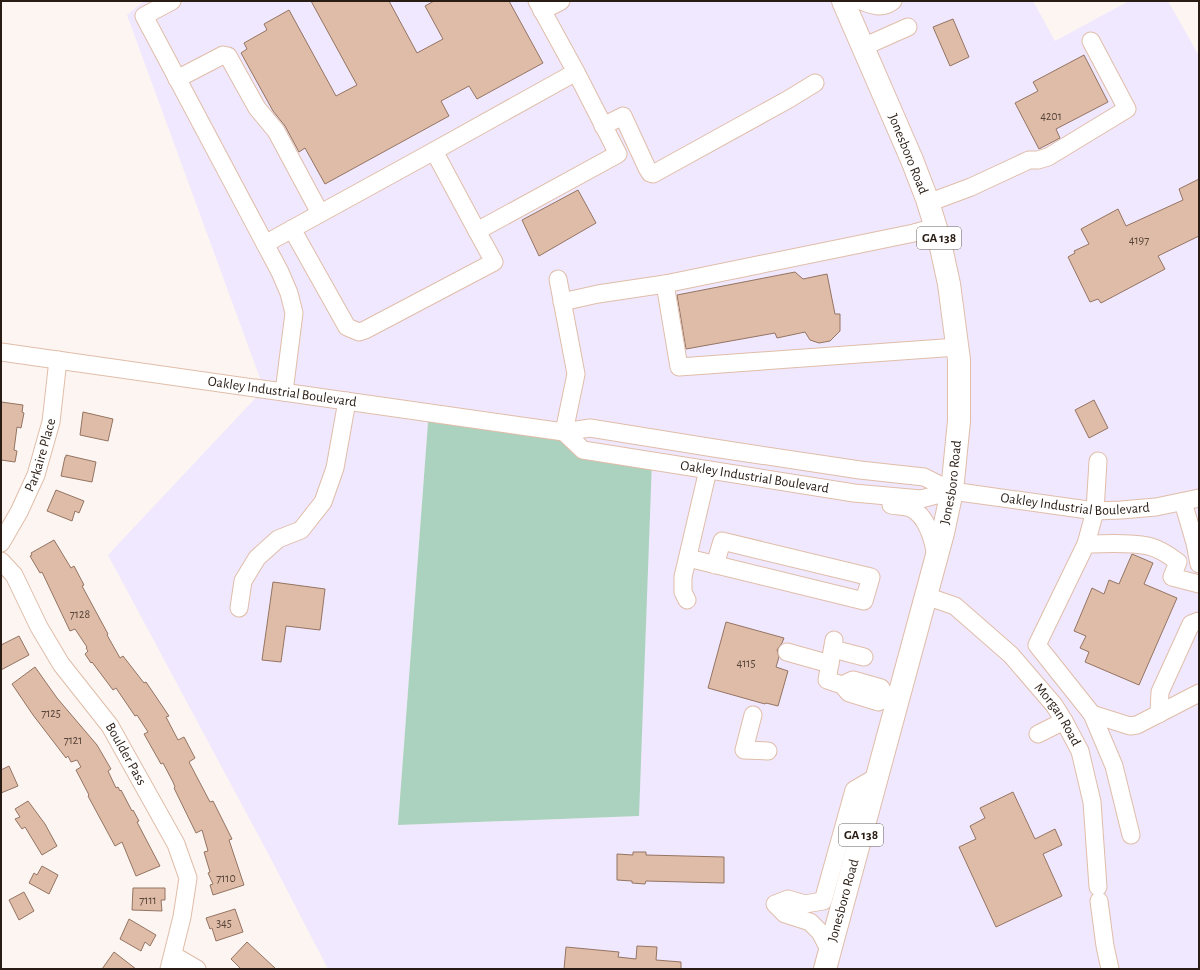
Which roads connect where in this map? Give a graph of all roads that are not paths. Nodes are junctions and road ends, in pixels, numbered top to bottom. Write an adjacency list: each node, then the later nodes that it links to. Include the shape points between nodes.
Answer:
1 (172, 1): 11 (street, via 144,16)
2 (561, 1): 6 (street)
3 (843, 1): 9 (highway, Jonesboro Road / GA 138)
4 (861, 1): 5 (street, via 881,7)
5 (889, 2)
6 (539, 6): 10 (street)
7 (908, 27): 9 (street)
8 (1091, 41): 15 (street, via 1127,109 1048,157 1029,160 971,187)
9 (863, 48): 15 (highway, Jonesboro Road / GA 138)
10 (576, 72): 13 (street); 14 (street)
11 (177, 79): 16 (street, via 223,55 228,56 257,108 276,131); 20 (street)
12 (815, 83): 13 (street, via 653,174 647,168 623,116)
13 (603, 126): 19 (street, via 618,154)
14 (434, 151): 16 (street); 19 (street)
15 (928, 203): 17 (highway, Jonesboro Road / GA 138)
16 (320, 213): 18 (street)
17 (936, 227): 22 (street); 24 (highway, Jonesboro Road / GA 138, via 952,298)
18 (292, 229): 19 (street, via 348,327 359,332 494,262); 20 (street)
19 (477, 231)
20 (265, 244): 27 (street, via 289,293 294,313)
21 (558, 279): 23 (street)
22 (665, 284): 23 (street); 24 (street, via 679,367)
23 (562, 302): 29 (street, via 576,374)
24 (957, 347): 33 (highway, Jonesboro Road / GA 138, via 959,421)
25 (1, 352): 26 (street, Oakley Industrial Boulevard)
26 (58, 360): 27 (street, Oakley Industrial Boulevard); 36 (street, Parkaire Place, via 51,422 36,475)
27 (284, 392): 28 (street, Oakley Industrial Boulevard)
28 (347, 402): 29 (street, Oakley Industrial Boulevard); 46 (street, via 335,468 323,502 301,530 278,539 257,558 243,581)
29 (564, 432): 31 (street, Oakley Industrial Boulevard, via 584,450); 33 (street, Oakley Industrial Boulevard, via 590,428 860,470 924,477)
30 (1098, 461): 35 (street)
31 (708, 470): 32 (street, Oakley Industrial Boulevard); 38 (street)
32 (786, 482): 33 (street, Oakley Industrial Boulevard, via 854,493 921,499); 40 (street, via 796,492 909,508 923,520 934,548)
33 (952, 491): 35 (street, Oakley Industrial Boulevard); 40 (highway, Jonesboro Road / GA 138)
34 (1191, 500): 35 (street, Oakley Industrial Boulevard, via 1156,507); 41 (street)
35 (1095, 511): 37 (street)
36 (1, 543)
37 (1086, 544): 43 (street, via 1149,546 1178,562 1172,577); 53 (street, via 1037,645)
38 (688, 558): 42 (street); 45 (street, via 684,577)
39 (1, 561): 62 (street, Boulder Pass, via 14,575 60,664 110,726 176,844 188,878)
40 (936, 561): 44 (highway, Jonesboro Road / GA 138)
41 (1199, 564)
42 (715, 565): 42 (street, via 864,601 871,576 722,541)
43 (1199, 584)
44 (926, 596): 52 (highway, Jonesboro Road / GA 138); 56 (street, Morgan Road, via 955,606 1011,655 1054,705)
45 (686, 600)
46 (239, 608)
47 (1199, 621): 54 (street, via 1191,624 1160,692)
48 (832, 651): 49 (street); 50 (street); 52 (street, via 827,680 842,685 849,693 878,702)
49 (787, 652)
50 (864, 656)
51 (1199, 694): 54 (street)
52 (892, 699): 59 (highway, Jonesboro Road / GA 138)
53 (1092, 714): 54 (street, via 1130,726); 60 (street, via 1114,766)
54 (1159, 714)
55 (753, 715): 58 (street, via 744,750)
56 (1064, 721): 57 (street); 64 (street, Morgan Road, via 1080,751 1092,802 1098,894)
57 (1038, 734)
58 (768, 751)
59 (878, 776): 61 (highway, Jonesboro Road / GA 138); 61 (street, via 854,790 823,901 805,904 788,899 775,904 785,914 810,922 820,932)
60 (1131, 835)
61 (827, 960)
62 (171, 962): 63 (street)
63 (197, 969)
64 (1110, 969)

